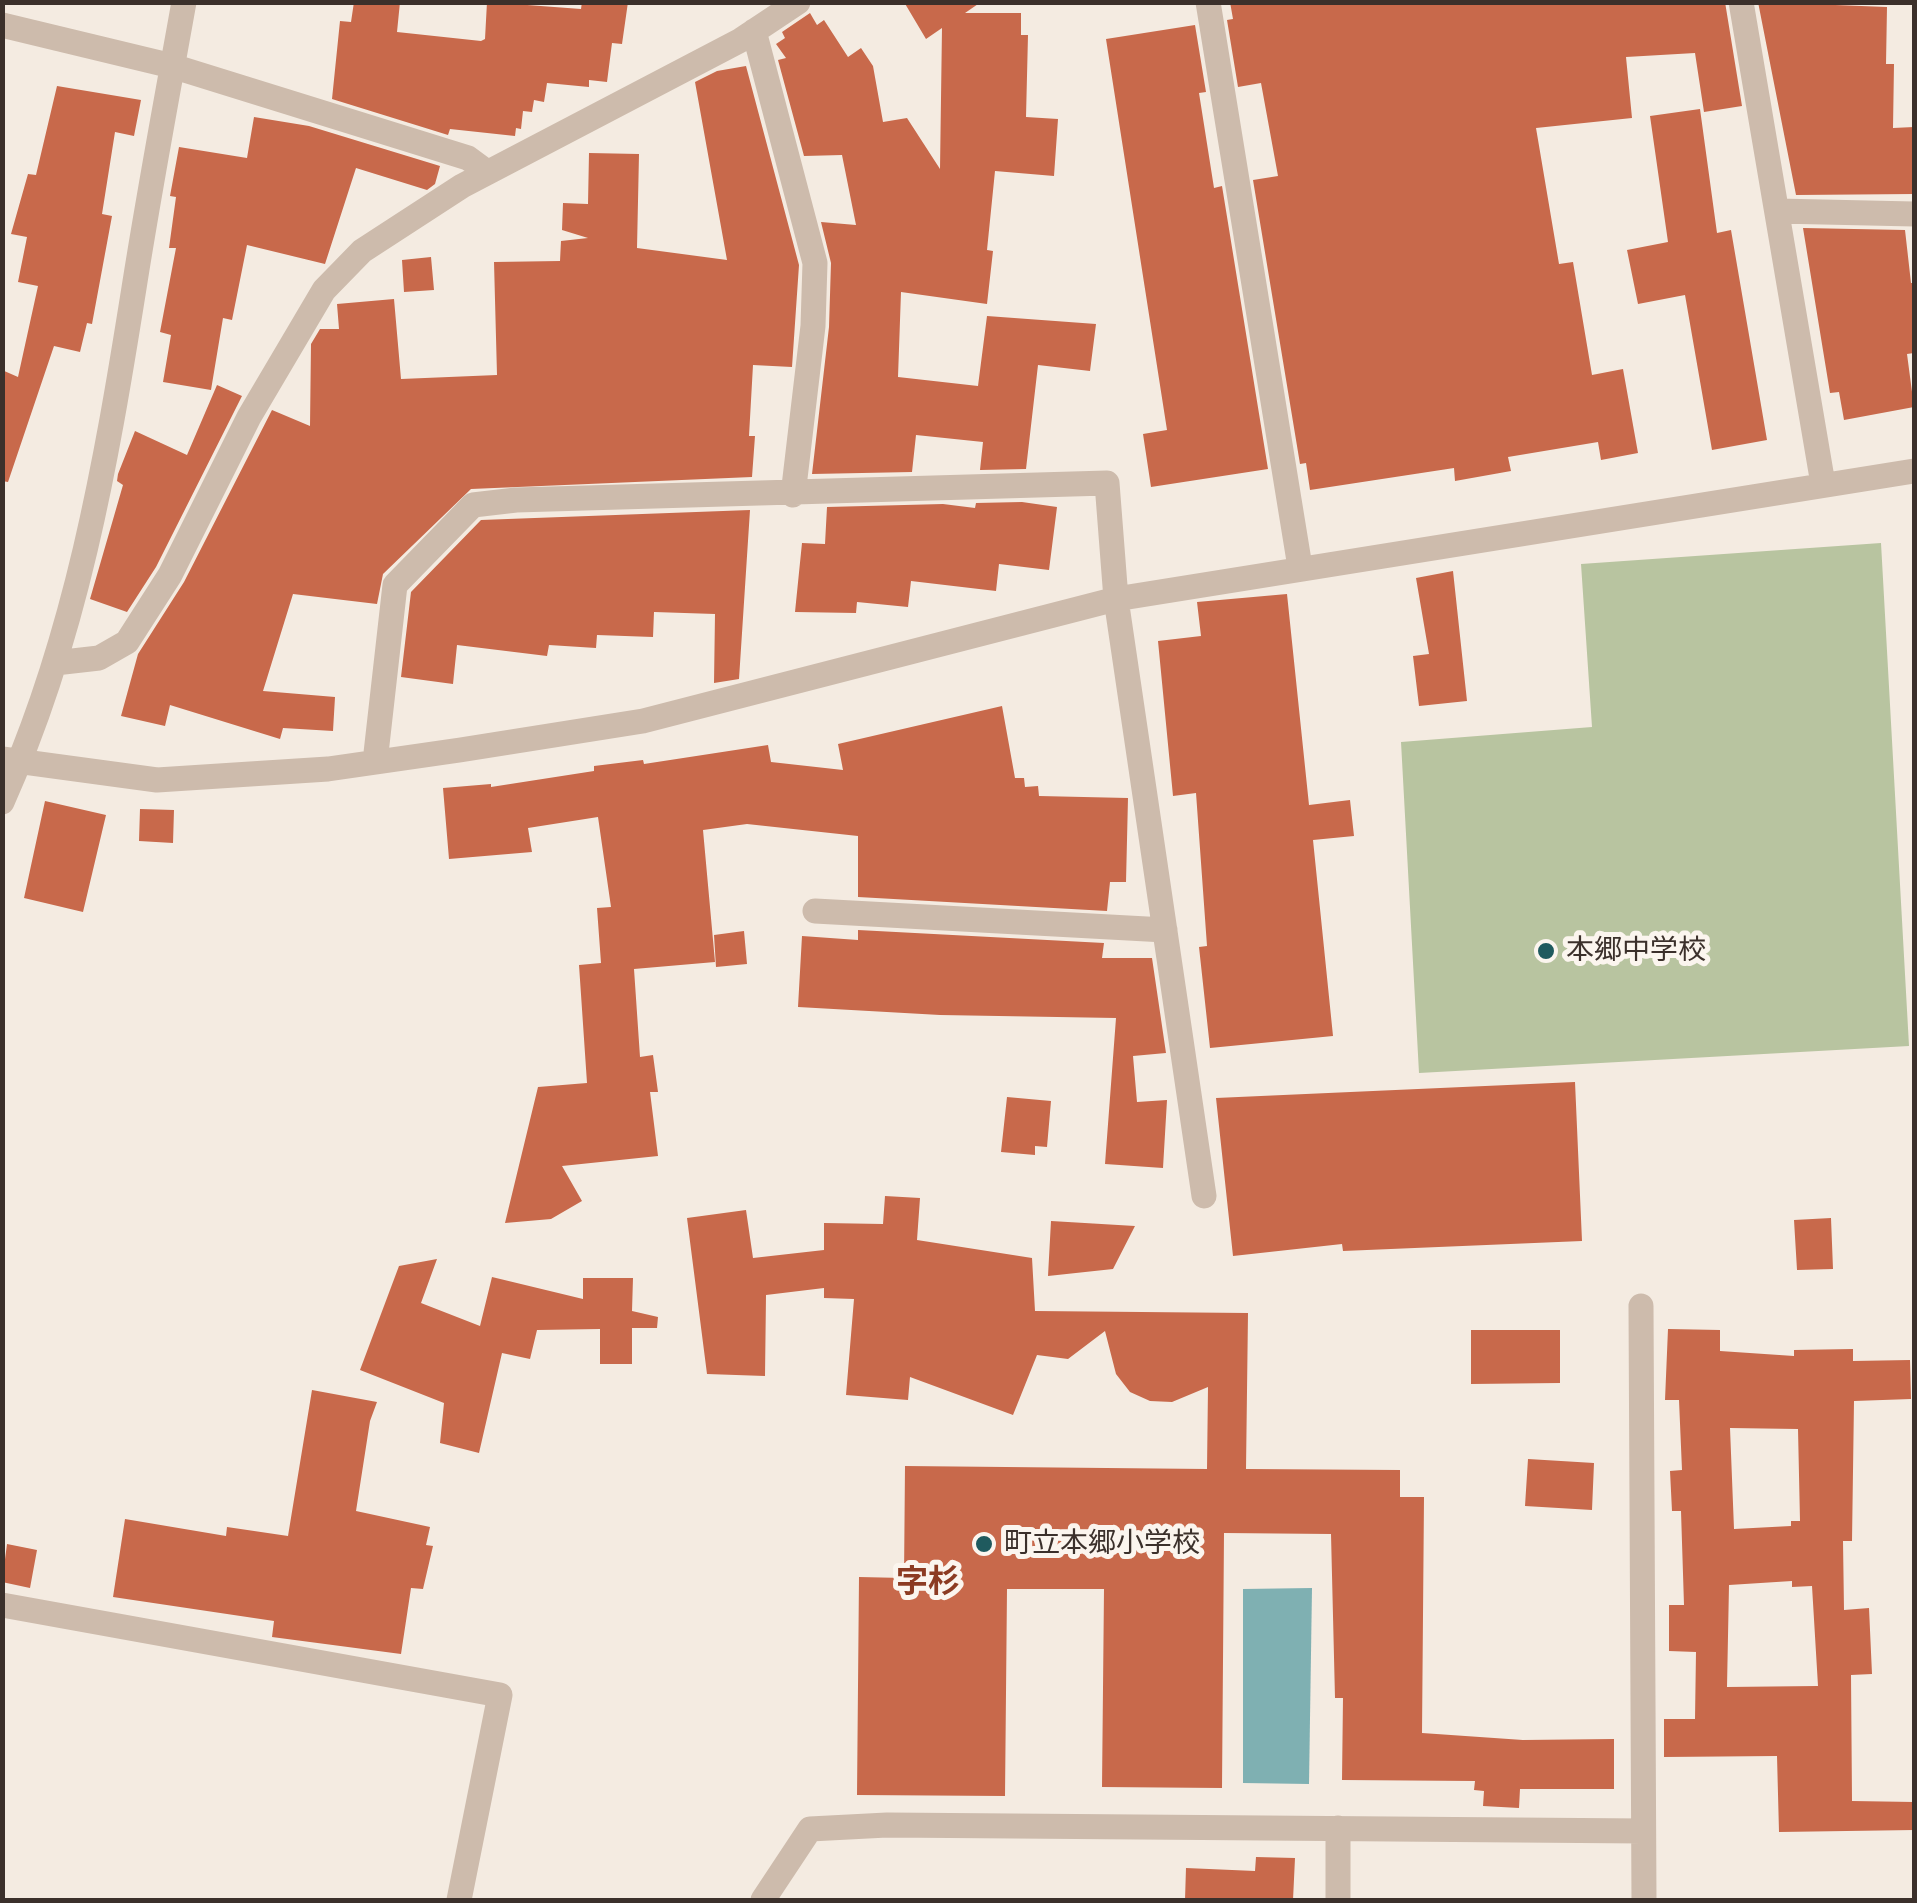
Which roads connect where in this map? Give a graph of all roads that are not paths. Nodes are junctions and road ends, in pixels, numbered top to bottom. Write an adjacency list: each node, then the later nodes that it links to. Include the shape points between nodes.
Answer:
1 (184, 2): 7 (street)
2 (798, 2): 6 (street)
3 (1208, 2): 14 (street)
4 (1741, 2): 9 (street)
5 (2, 24): 7 (street)
6 (754, 31): 8 (street); 13 (street, via 814,263)
7 (172, 66): 8 (street, via 468,158); 16 (street, via 104,477)
8 (487, 172): 16 (street, via 362,251 324,290 127,642 98,658)
9 (1777, 211): 10 (street); 12 (street)
10 (1914, 214)
11 (1914, 471): 12 (street)
12 (1822, 484): 14 (street)
13 (793, 496): 15 (street, via 1107,483); 18 (street, via 472,505 396,585)
14 (1300, 567): 15 (street)
15 (1116, 599): 18 (street, via 643,721); 21 (street)
16 (56, 663): 17 (street)
17 (11, 761): 18 (street, via 157,780); 19 (street)
18 (375, 762)
19 (2, 802)
20 (815, 911): 21 (street)
21 (1165, 930): 22 (street)
22 (1204, 1196)
23 (1641, 1306): 26 (street)
24 (2, 1605): 27 (street, via 500,1696)
25 (1338, 1828): 26 (street); 28 (street, via 810,1829); 29 (street)
26 (1644, 1832): 30 (street)
27 (459, 1900)
28 (763, 1900)
29 (1338, 1900)
30 (1644, 1900)

